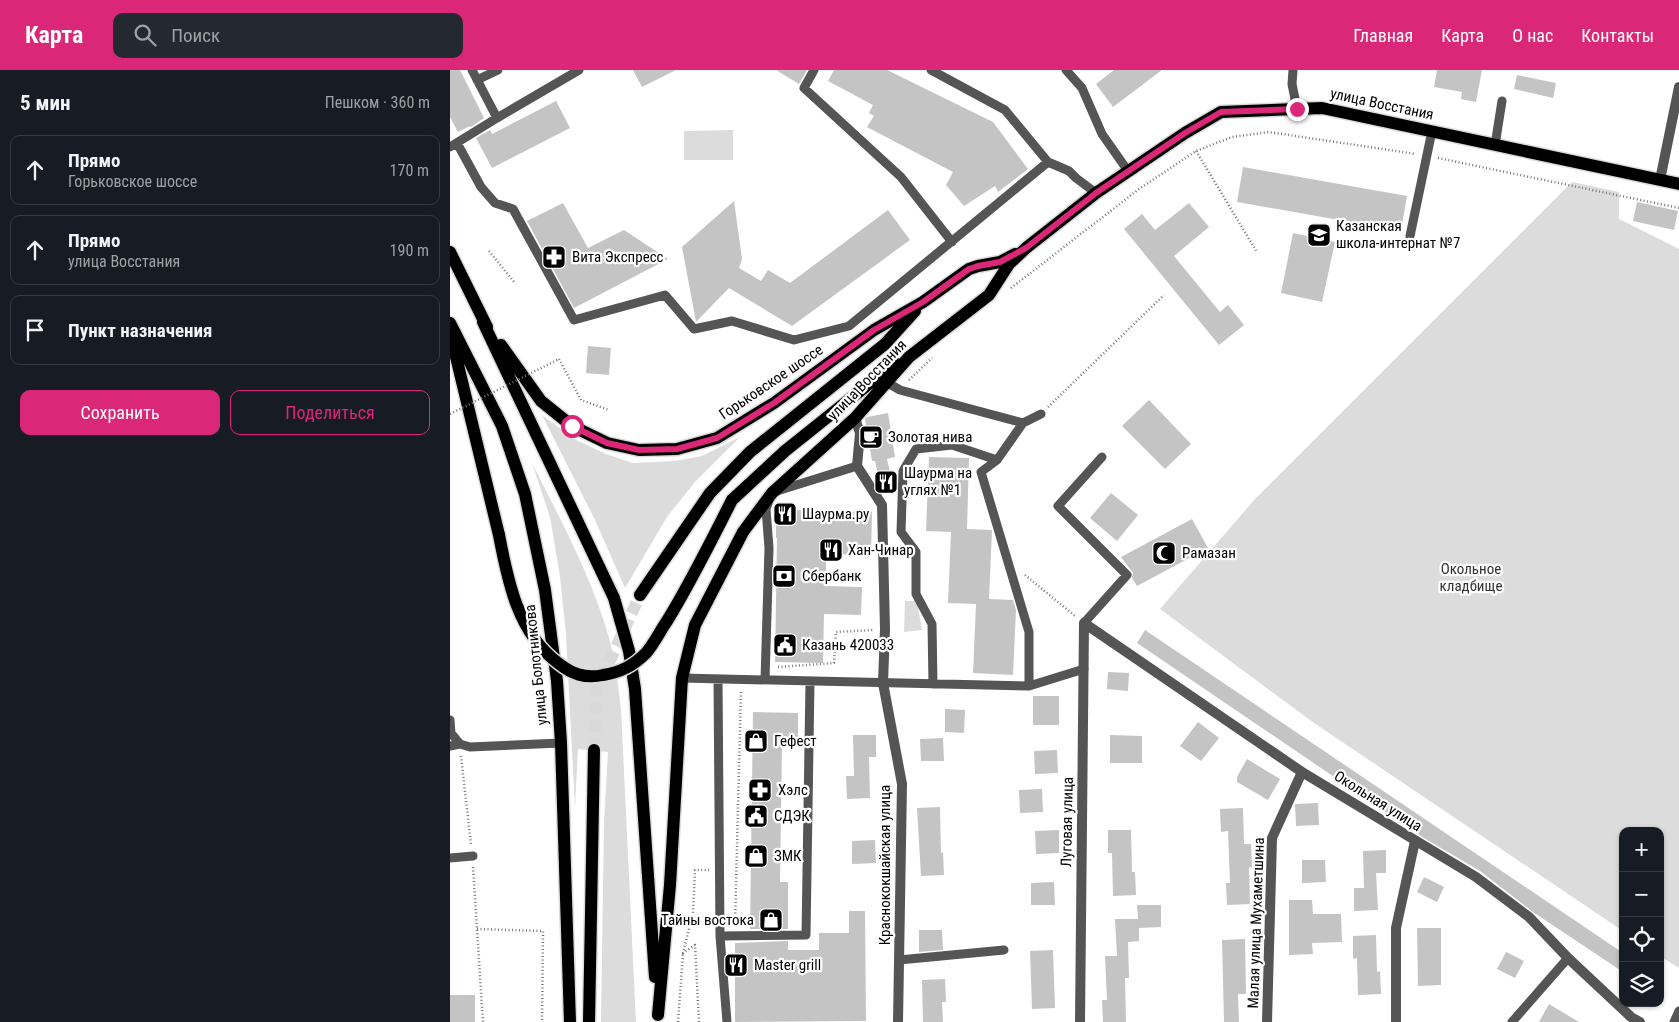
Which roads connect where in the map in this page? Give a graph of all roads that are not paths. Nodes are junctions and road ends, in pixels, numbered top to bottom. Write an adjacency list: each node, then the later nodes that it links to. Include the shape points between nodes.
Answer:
1 (472, 70): 8 (lane)
2 (498, 70): 8 (lane)
3 (579, 70): 12 (lane)
4 (814, 70): 22 (lane, via 804,88 901,177)
5 (931, 70): 16 (lane, via 1005,110)
6 (1066, 70): 17 (lane, via 1082,88 1102,134)
7 (1293, 70): 11 (lane)
8 (477, 80): 12 (lane)
9 (1679, 87): 18 (street)
10 (1502, 101): 15 (lane)
11 (1297, 109): 13 (main road, улица Восстания, via 1322,108); 17 (main road, улица Восстания, via 1221,112)
12 (496, 118): 14 (lane)
13 (1432, 131): 15 (main road, улица Восстания); 21 (lane)
14 (453, 145): 22 (lane, via 495,203 513,210 574,320 665,295 694,329 732,321 794,340 849,326)
15 (1495, 145): 18 (main road, улица Восстания)
16 (1048, 162): 20 (lane, via 1069,171); 22 (lane)
17 (1128, 171): 20 (main road, улица Восстания)
18 (1660, 180): 19 (main road, улица Восстания)
19 (1679, 184)
20 (1096, 193): 23 (main road, улица Восстания)
21 (1410, 236)
22 (952, 242)
23 (1026, 248): 25 (main road, улица Восстания, via 1000,262 969,269); 29 (main road, улица Восстания, via 1009,264 989,295)
24 (450, 252): 26 (main road, Горьковское шоссе)
25 (923, 302): 26 (main road, Горьковское шоссе, via 874,330 774,403 717,438 677,449 639,450 607,443 572,426 541,401); 38 (main road, via 885,344 750,452 710,492)
26 (483, 322): 62 (main road, via 614,598 629,651 635,689)
27 (450, 323): 49 (main road, улица Болотникова, via 502,426 525,494 544,590 557,682)
28 (450, 331): 29 (main road, bridge, via 515,603 529,633 548,655 570,672 592,677 619,672 634,664 647,651 676,605 732,500 784,451 886,371)
29 (909, 357): 30 (main road, улица Восстания)
30 (886, 382): 32 (main road, улица Восстания); 33 (lane, via 900,390)
31 (1041, 414): 33 (lane)
32 (855, 418): 36 (street, via 860,433); 37 (main road, улица Восстания)
33 (1023, 423): 35 (lane)
34 (1102, 457): 39 (lane, via 1058,506 1127,575)
35 (997, 460): 46 (lane, via 952,445 916,449 903,471 901,532 916,552 916,594 932,624); 47 (lane, via 980,472 1029,632)
36 (858, 466): 37 (lane); 45 (street, Краснококшайская улица, via 882,505)
37 (772, 493): 41 (main road, улица Восстания, via 743,532 695,625); 43 (lane, via 766,509 769,548)
38 (640, 595)
39 (1084, 623): 40 (street, Луговая улица); 53 (street, Окольная улица)
40 (1084, 669): 47 (lane); 67 (street, Луговая улица)
41 (682, 678): 42 (lane); 62 (main road, улица Восстания, via 670,885)
42 (718, 679): 43 (lane); 57 (lane)
43 (765, 680): 44 (lane)
44 (810, 682): 45 (lane); 57 (lane, via 806,935)
45 (882, 683): 46 (lane); 60 (street, Краснококшайская улица, via 902,784)
46 (933, 684): 47 (lane)
47 (1029, 686)
48 (450, 720): 50 (lane, via 452,733)
49 (561, 743): 50 (lane, via 470,747); 63 (main road, улица Болотникова)
50 (460, 744): 51 (lane)
51 (450, 746)
52 (594, 750): 64 (main road)
53 (1302, 772): 54 (street, Окольная улица); 68 (street, Малая улица Мухаметшина, via 1272,838)
54 (1415, 841): 59 (street, Окольная улица, via 1476,877 1529,917); 69 (street, via 1396,928)
55 (473, 856): 56 (lane)
56 (450, 858)
57 (720, 936): 65 (lane)
58 (1004, 950): 60 (lane)
59 (1568, 958): 70 (lane); 71 (street, Окольная улица)
60 (899, 960): 66 (street, Краснококшайская улица)
61 (1679, 1011): 72 (lane)
62 (658, 1018)
63 (570, 1022)
64 (589, 1022)
65 (726, 1022)
66 (898, 1022)
67 (1080, 1022)
68 (1267, 1022)
69 (1396, 1022)
70 (1512, 1022)
71 (1640, 1022)
72 (1674, 1022)

